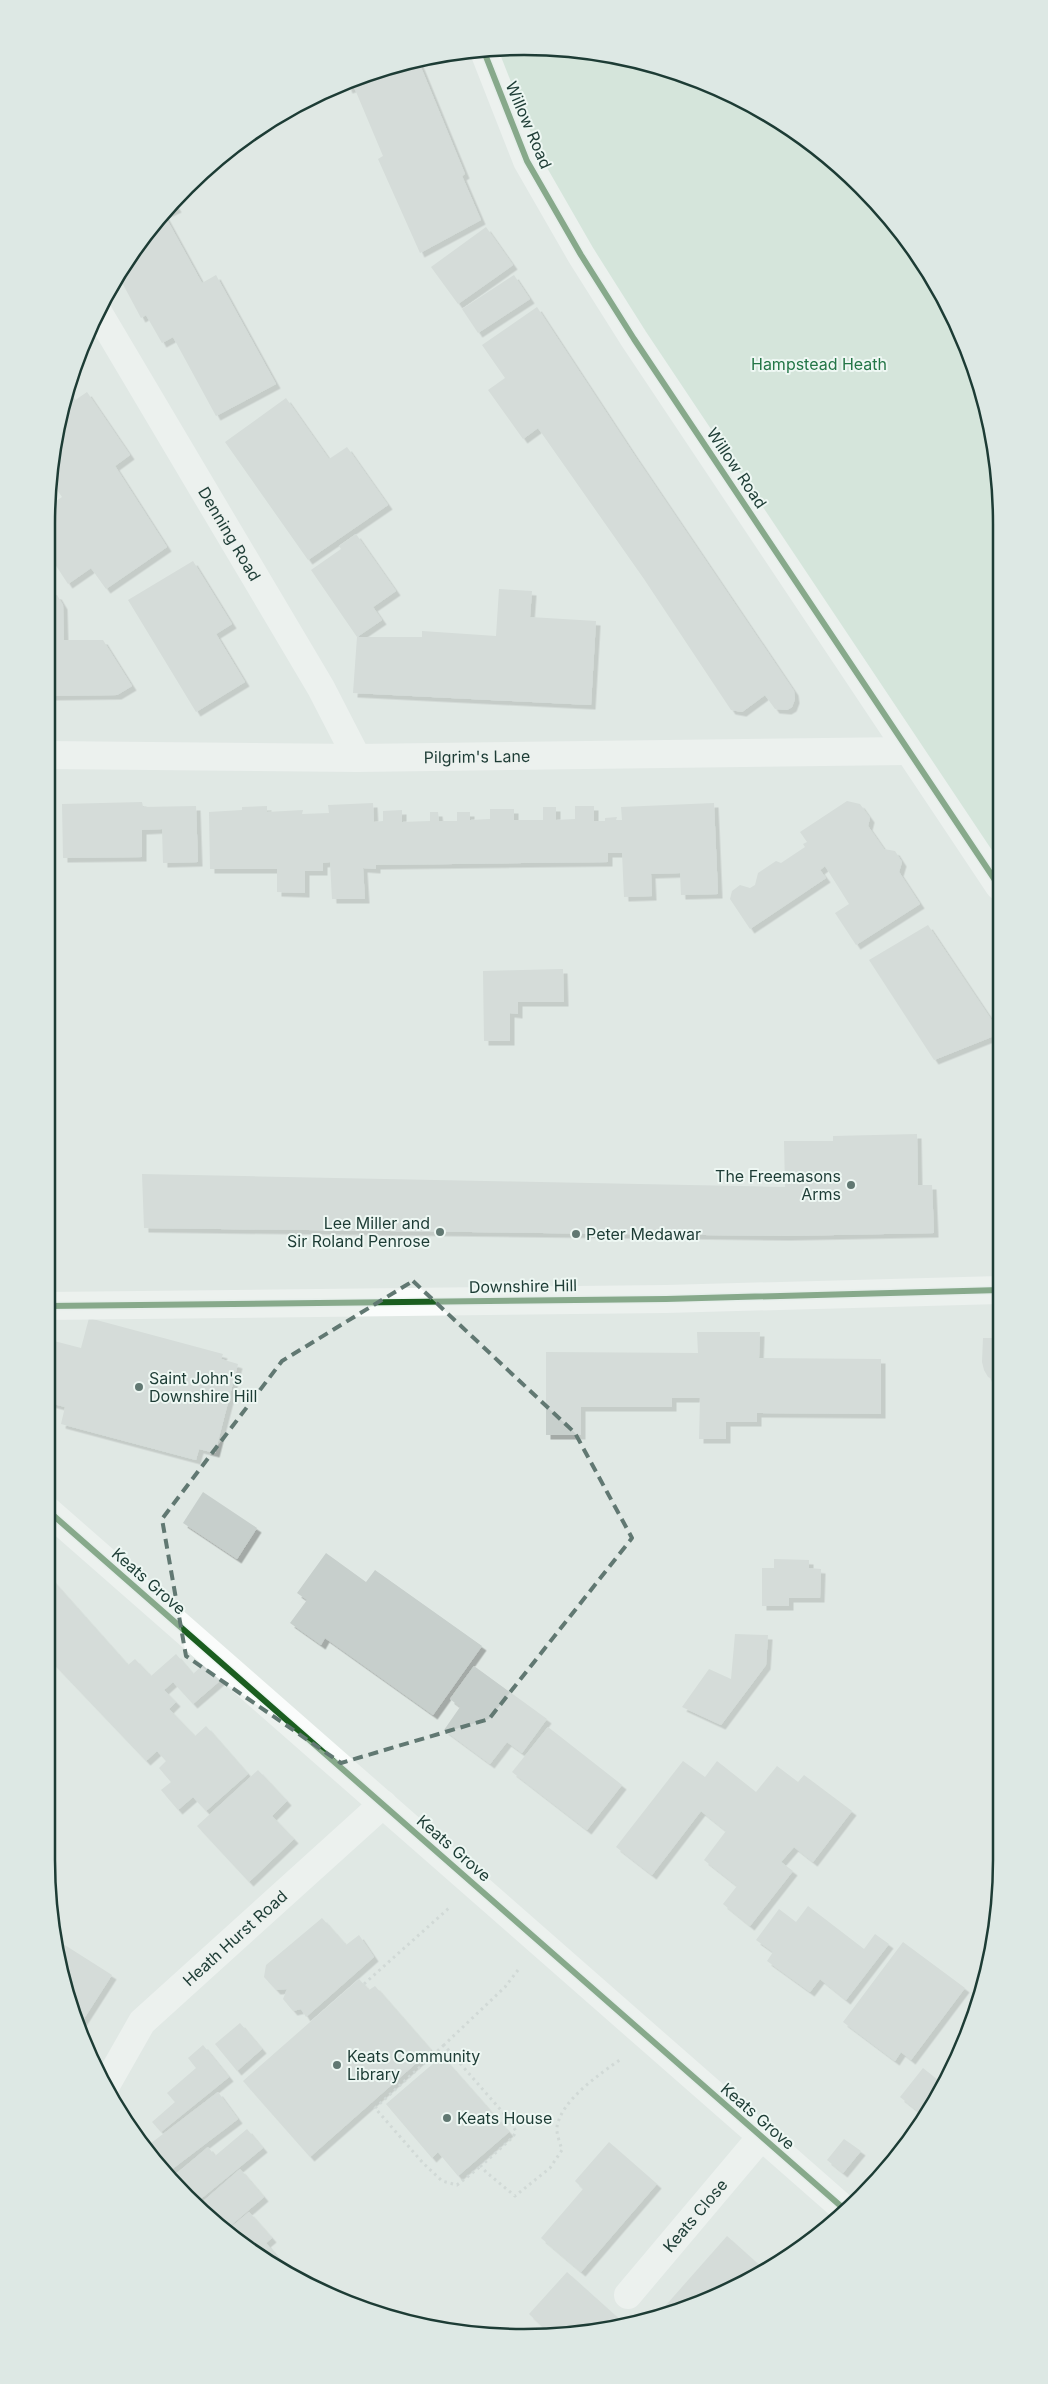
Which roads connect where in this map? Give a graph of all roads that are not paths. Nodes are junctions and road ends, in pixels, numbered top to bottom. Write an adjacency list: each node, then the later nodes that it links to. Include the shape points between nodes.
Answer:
1 (486, 57): 3 (street, Willow Road, via 527,161 581,256)
2 (102, 319): 5 (street, Denning Road, via 321,688)
3 (907, 751): 5 (street, Pilgrim's Lane); 6 (street, Willow Road)
4 (55, 756): 5 (street, Pilgrim's Lane)
5 (357, 758)
6 (993, 877)
7 (993, 1290): 8 (street, Downshire Hill, via 666,1299)
8 (55, 1306)
9 (55, 1517): 10 (street, Keats Grove)
10 (383, 1804): 11 (street, Heath Hurst Road, via 142,2022); 12 (street, Keats Grove)
11 (110, 2079)
12 (761, 2137): 13 (street, Keats Grove); 14 (street, Keats Close)
13 (841, 2206)
14 (628, 2295)

